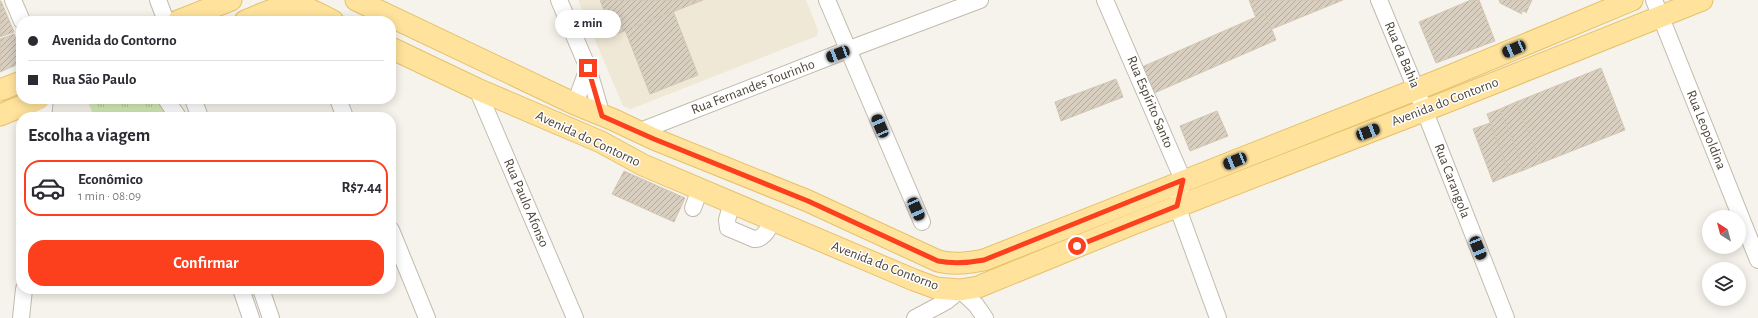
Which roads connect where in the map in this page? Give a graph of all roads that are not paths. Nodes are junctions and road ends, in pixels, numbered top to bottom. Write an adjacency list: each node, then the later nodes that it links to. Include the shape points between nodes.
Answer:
1 (13, 0): 13 (street)
2 (158, 0): 14 (street)
3 (231, 0): 15 (main road)
4 (356, 0): 18 (main road, Avenida do Contorno)
5 (559, 0): 22 (street)
6 (827, 0): 21 (street)
7 (980, 0): 21 (street, Rua Fernandes Tourinho)
8 (1105, 0): 33 (street, Rua Espírito Santo)
9 (1379, 0): 25 (street, Rua da Bahia)
10 (1632, 0): 25 (main road, Avenida do Contorno)
11 (1702, 0): 12 (main road, Avenida do Contorno)
12 (1657, 8): 29 (main road, Avenida do Contorno); 38 (street, Rua Leopoldina)
13 (20, 16)
14 (164, 16)
15 (191, 16)
16 (258, 16): 17 (main road, via 282,7 293,6 302,7)
17 (313, 16)
18 (390, 16)
19 (396, 19): 28 (main road, Avenida do Contorno)
20 (396, 50): 24 (main road, Avenida do Contorno)
21 (847, 50): 32 (street, Rua Fernandes Tourinho); 37 (street)
22 (588, 68): 28 (street); 31 (street)
23 (16, 84): 26 (main road)
24 (477, 88): 34 (main road, Avenida do Contorno); 50 (street, Rua Paulo Afonso)
25 (1416, 89): 29 (street, Rua da Bahia); 33 (main road, Avenida do Contorno)
26 (0, 90)
27 (27, 104): 30 (main road)
28 (575, 104): 31 (main road, Avenida do Contorno)
29 (1424, 110): 35 (main road, Avenida do Contorno); 54 (street, Rua Carangola)
30 (0, 115)
31 (602, 116): 32 (main road, Avenida do Contorno)
32 (638, 132): 40 (main road, Avenida do Contorno, via 808,201 938,261 965,264)
33 (1183, 180): 35 (street); 40 (main road, Avenida do Contorno)
34 (700, 189): 36 (street); 42 (main road, Avenida do Contorno, via 914,280 936,288)
35 (1177, 206): 42 (main road, Avenida do Contorno, via 978,287); 53 (street)
36 (693, 208)
37 (922, 222)
38 (1754, 239): 41 (street, Rua Leopoldina)
39 (396, 243): 49 (street)
40 (984, 260): 42 (main road)
41 (1758, 260)
42 (960, 290): 51 (street, via 947,301); 52 (street)
43 (23, 294): 46 (street)
44 (243, 294): 47 (street)
45 (263, 294): 48 (street)
46 (21, 318)
47 (251, 318)
48 (271, 318)
49 (426, 318)
50 (575, 318)
51 (915, 318)
52 (985, 318)
53 (1218, 318)
54 (1506, 318)

